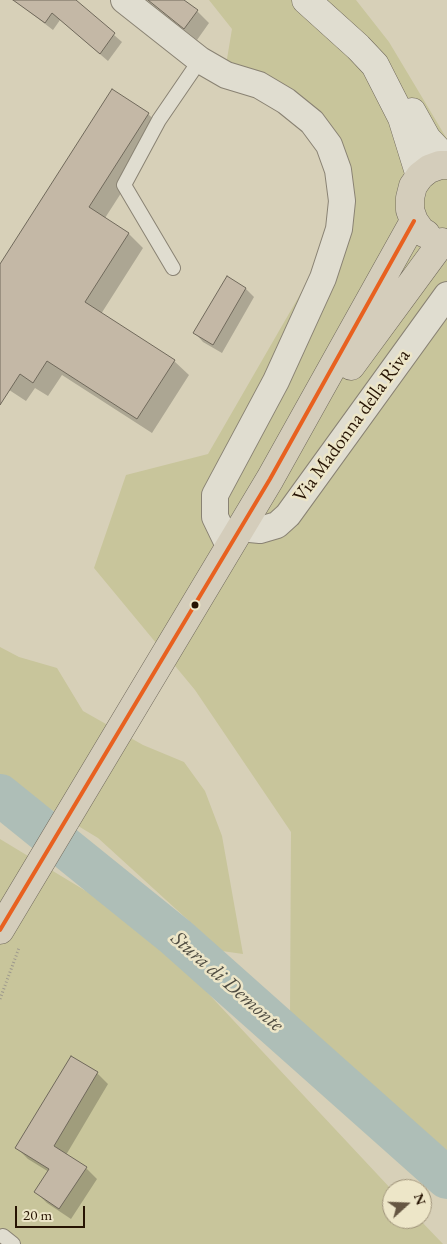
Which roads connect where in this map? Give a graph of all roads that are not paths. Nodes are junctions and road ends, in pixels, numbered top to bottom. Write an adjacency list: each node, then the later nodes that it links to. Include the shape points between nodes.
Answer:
1 (124, 0): 3 (street)
2 (306, 0): 4 (main road)
3 (200, 60): 10 (lane, via 159,120 124,184); 13 (street, via 226,75 259,85 312,122 329,145 338,170 342,201 339,229 323,278 276,381 214,495 215,517)
4 (375, 65): 5 (main road, via 387,72 427,139); 7 (main road, via 402,118)
5 (447, 160)
6 (447, 165): 7 (main road, via 429,169)
7 (420, 176): 8 (main road, via 410,198)
8 (414, 221): 9 (main road, via 426,235); 12 (main road)
9 (445, 242): 12 (main road)
10 (173, 268)
11 (447, 295): 13 (street, Via Madonna della Riva, via 288,515 277,525)
12 (270, 479): 13 (main road)
13 (234, 537): 14 (main road, via 16,902)
14 (10, 937)

